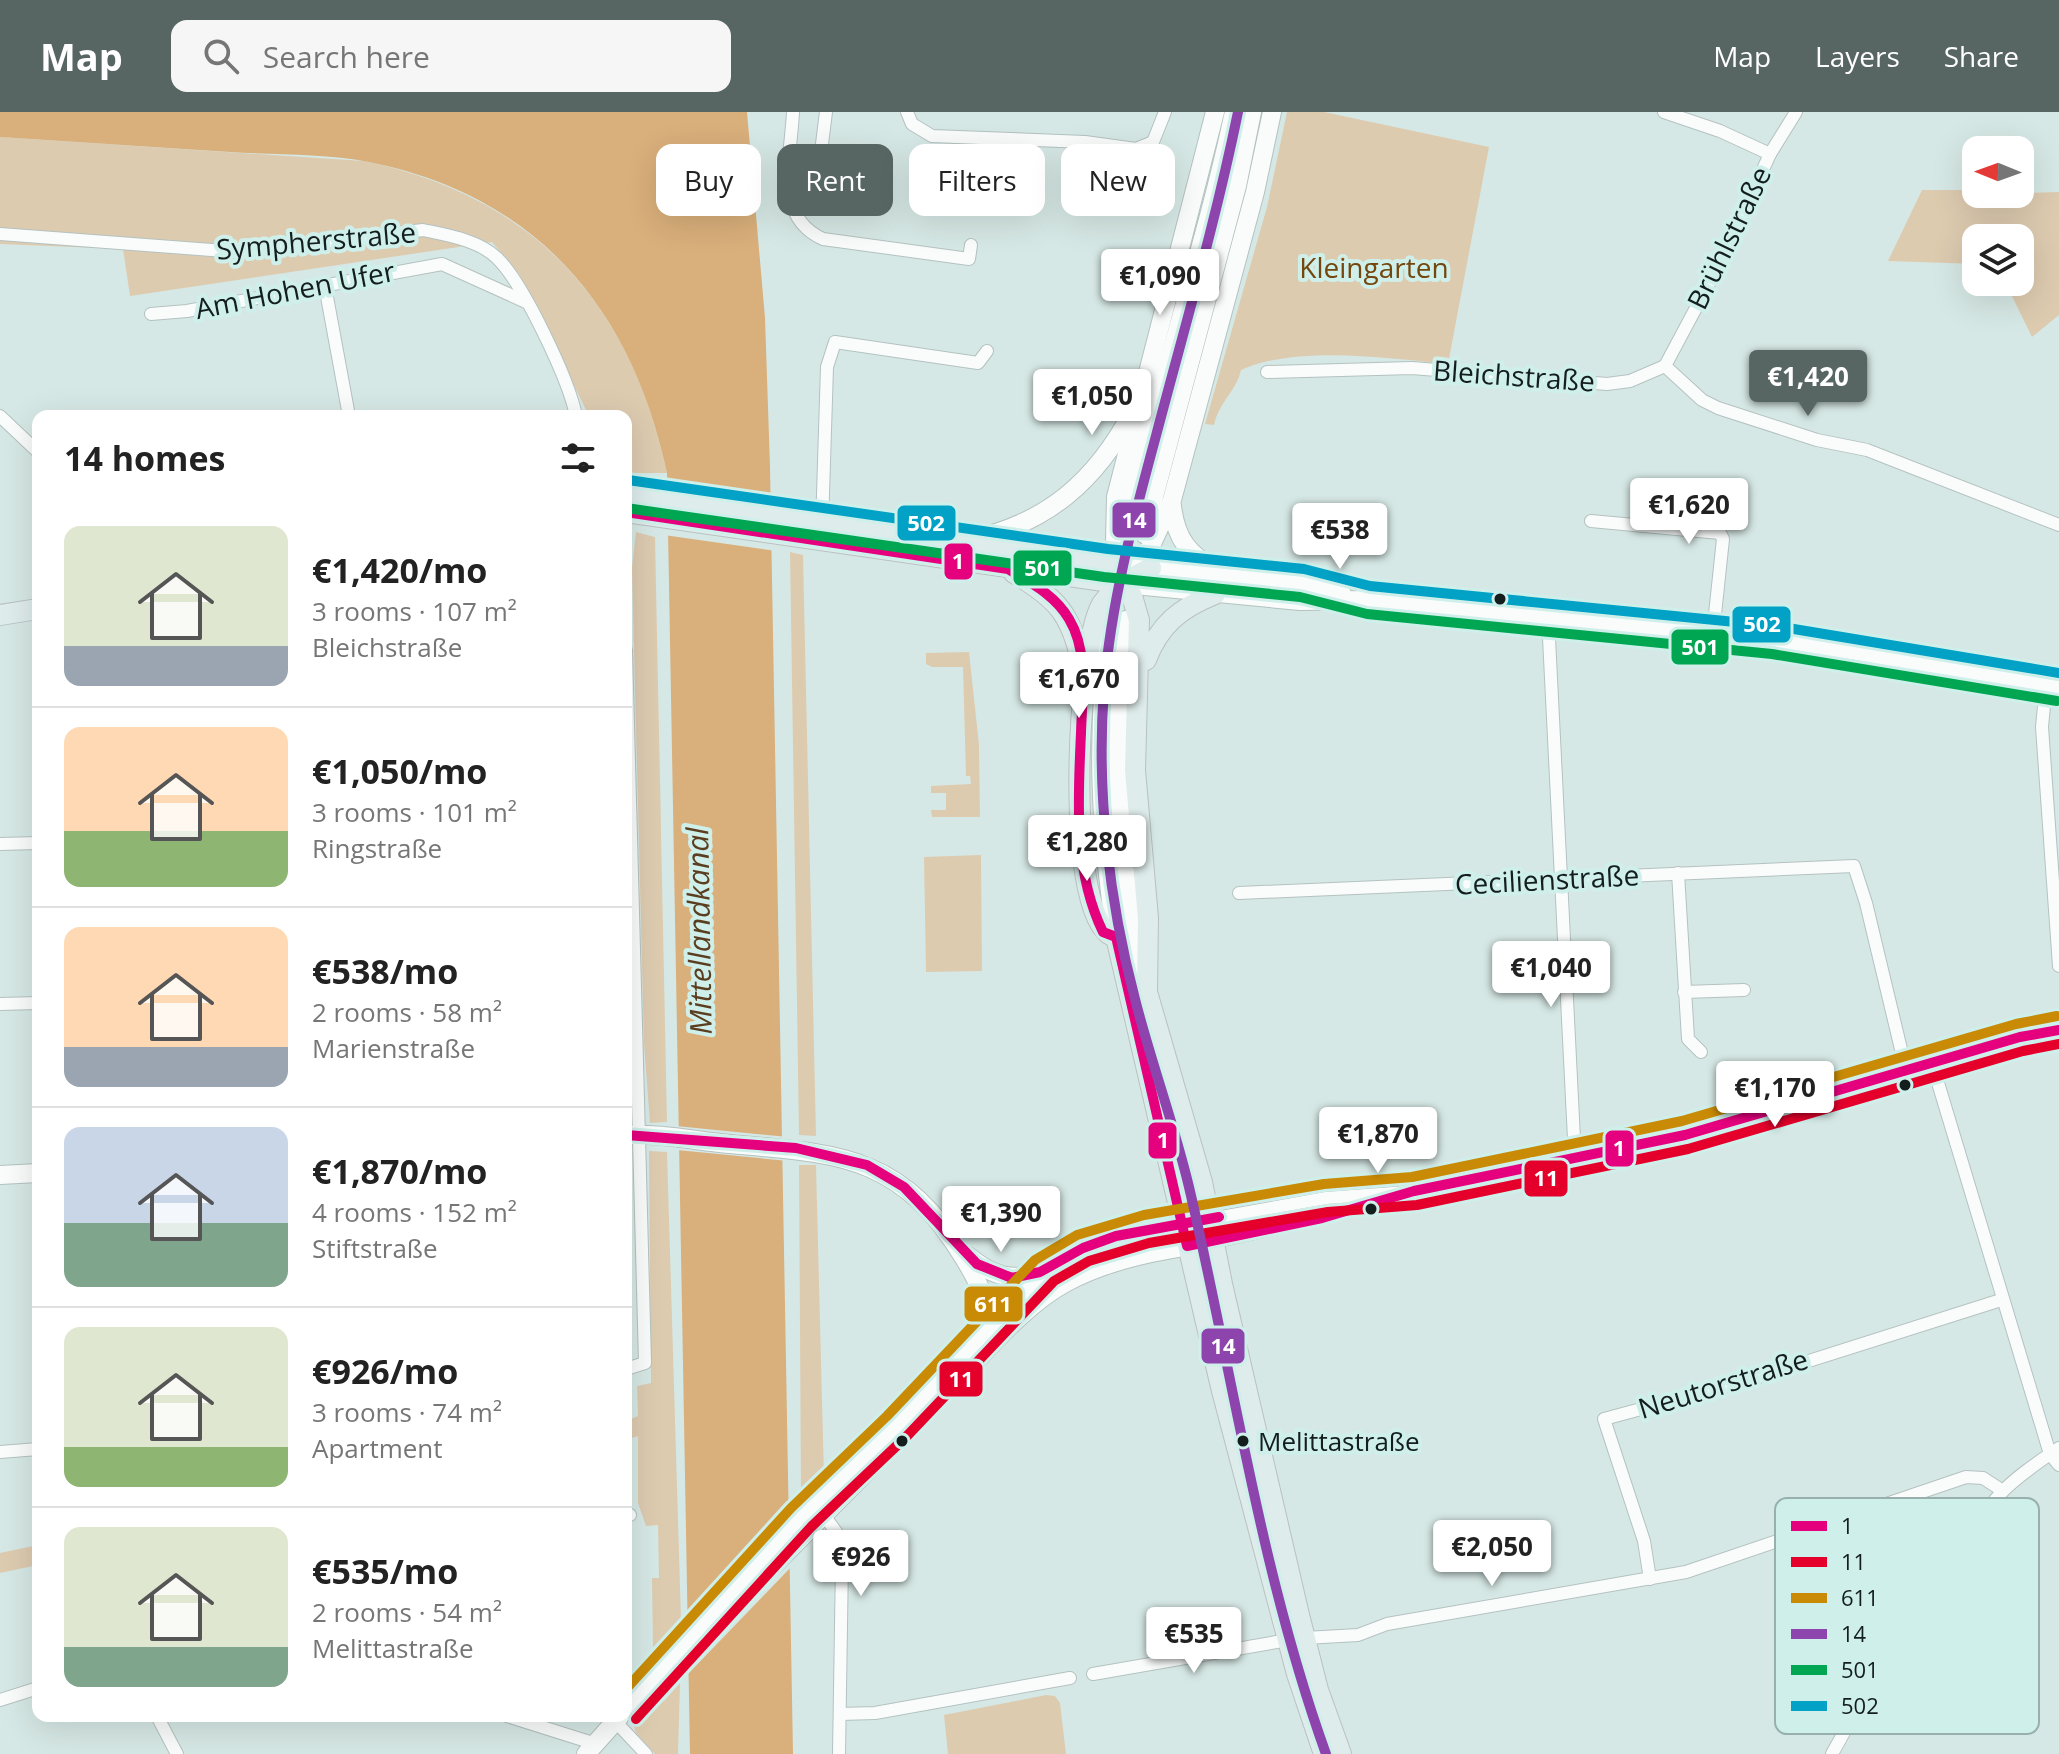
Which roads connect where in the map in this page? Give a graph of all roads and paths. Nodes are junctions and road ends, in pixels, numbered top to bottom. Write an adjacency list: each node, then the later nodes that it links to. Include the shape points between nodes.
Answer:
1 (793, 112): 14 (street, via 789,203 806,231 823,239 969,259)
2 (826, 112): 11 (street)
3 (907, 112): 4 (street, via 912,124 932,136 1136,149 1153,142)
4 (1165, 112)
5 (1215, 112): 21 (main road)
6 (1234, 112): 7 (main road, via 1219,184 1140,465 1135,532 1237,186)
7 (1252, 112)
8 (1272, 112): 27 (main road)
9 (1664, 112): 12 (street)
10 (1796, 112): 12 (street, Brühlstraße)
11 (822, 144)
12 (1770, 154): 19 (street, Brühlstraße)
13 (0, 234): 16 (street, Sympherstraße, via 238,252 423,230 452,236 496,256)
14 (971, 245)
15 (325, 286): 16 (street, Am Hohen Ufer, via 442,264); 17 (street, Am Hohen Ufer); 22 (street)
16 (526, 302): 23 (street, Sympherstraße)
17 (151, 314)
18 (987, 351): 32 (street, via 978,363 835,342 827,367)
19 (1665, 366): 20 (street, Bleichstraße, via 1607,384 1412,368); 31 (street, via 1718,408 1867,450)
20 (1267, 372)
21 (1146, 387): 33 (main road, via 1119,438 1058,503 1010,531); 35 (main road, via 1113,519)
22 (348, 410)
23 (573, 410)
24 (0, 416): 25 (street)
25 (32, 446)
26 (632, 497): 28 (main road)
27 (1172, 500): 35 (main road, via 1149,550); 36 (main road, via 1183,545)
28 (655, 508): 29 (main road); 32 (main road)
29 (632, 511)
30 (1591, 521): 40 (street, via 1720,533)
31 (2059, 525)
32 (821, 532): 33 (main road); 34 (main road)
33 (959, 542): 35 (main road)
34 (1008, 569): 35 (main road); 41 (main road, via 1064,610)
35 (1126, 575): 36 (main road); 41 (main road, via 1102,605); 42 (main road, via 1139,620)
36 (1220, 585): 39 (main road, via 1300,601 1368,600); 42 (main road, via 1162,627)
37 (32, 610): 38 (main road)
38 (0, 615)
39 (1548, 618): 40 (main road); 47 (street)
40 (1713, 633): 43 (main road, via 1850,650)
41 (1084, 672): 49 (main road, via 1084,872 1096,921 1103,932)
42 (1139, 679): 52 (main road, via 1135,770 1148,918)
43 (2052, 686): 50 (street, via 2042,727)
44 (32, 843): 45 (street)
45 (0, 844)
46 (1678, 873): 47 (street, Cecilienstraße); 53 (street); 60 (street, Cecilienstraße, via 1854,866)
47 (1562, 881): 48 (street, Cecilienstraße); 62 (street)
48 (1239, 893)
49 (1116, 937): 52 (main road, via 1098,766 1101,691 1118,619 1121,849); 67 (main road)
50 (2059, 966)
51 (1744, 990): 53 (street)
52 (1147, 992): 66 (main road)
53 (1684, 992): 57 (street, via 1688,1039)
54 (32, 1003): 55 (street)
55 (0, 1004)
56 (2059, 1030): 59 (street)
57 (1701, 1052)
58 (632, 1057): 61 (street)
59 (1932, 1063): 60 (street); 72 (street)
60 (1906, 1070): 62 (street, via 1732,1123)
61 (633, 1134): 69 (main road, via 815,1152 865,1164 917,1198); 74 (street, via 645,1363)
62 (1575, 1159): 65 (street)
63 (32, 1173): 64 (main road)
64 (0, 1175)
65 (1414, 1191): 66 (street, via 1336,1197); 68 (street, via 1348,1212)
66 (1210, 1219): 67 (main road); 68 (main road)
67 (1182, 1223): 70 (main road); 71 (main road, via 1100,1241)
68 (1214, 1242): 70 (main road); 85 (main road)
69 (957, 1246): 71 (main road, via 987,1271 1004,1277 1022,1278); 73 (main road, via 986,1300)
70 (1187, 1246): 82 (main road, via 1116,1261 1062,1284); 85 (main road)
71 (1045, 1270): 73 (main road)
72 (2001, 1300): 76 (street); 84 (street, Neutorstraße, via 1752,1379 1604,1419 1644,1541)
73 (979, 1339): 82 (main road)
74 (632, 1367)
75 (32, 1449): 77 (street)
76 (2055, 1451): 78 (street); 79 (street)
77 (0, 1452)
78 (2059, 1465)
79 (2003, 1491): 80 (street, via 1983,1478 1966,1477); 81 (street)
80 (1904, 1498)
81 (1998, 1498)
82 (814, 1512): 86 (main road); 86 (main road, via 802,1539); 92 (street, via 835,1526 840,1546)
83 (1775, 1542): 84 (street)
84 (1650, 1579): 85 (street, via 1387,1624 1358,1635)
85 (1296, 1639): 87 (street); 102 (main road); 103 (main road)
86 (679, 1655): 91 (main road)
87 (1093, 1674)
88 (1070, 1678): 92 (street, via 875,1713)
89 (32, 1690): 90 (street)
90 (0, 1700)
91 (632, 1704)
92 (840, 1714): 101 (street)
93 (160, 1722): 99 (street)
94 (522, 1722): 98 (street)
95 (615, 1722): 98 (main road)
96 (624, 1722): 100 (street)
97 (1843, 1734): 104 (street)
98 (591, 1749)
99 (177, 1754)
100 (646, 1754)
101 (839, 1754)
102 (1324, 1754)
103 (1341, 1754)
104 (1832, 1754)

